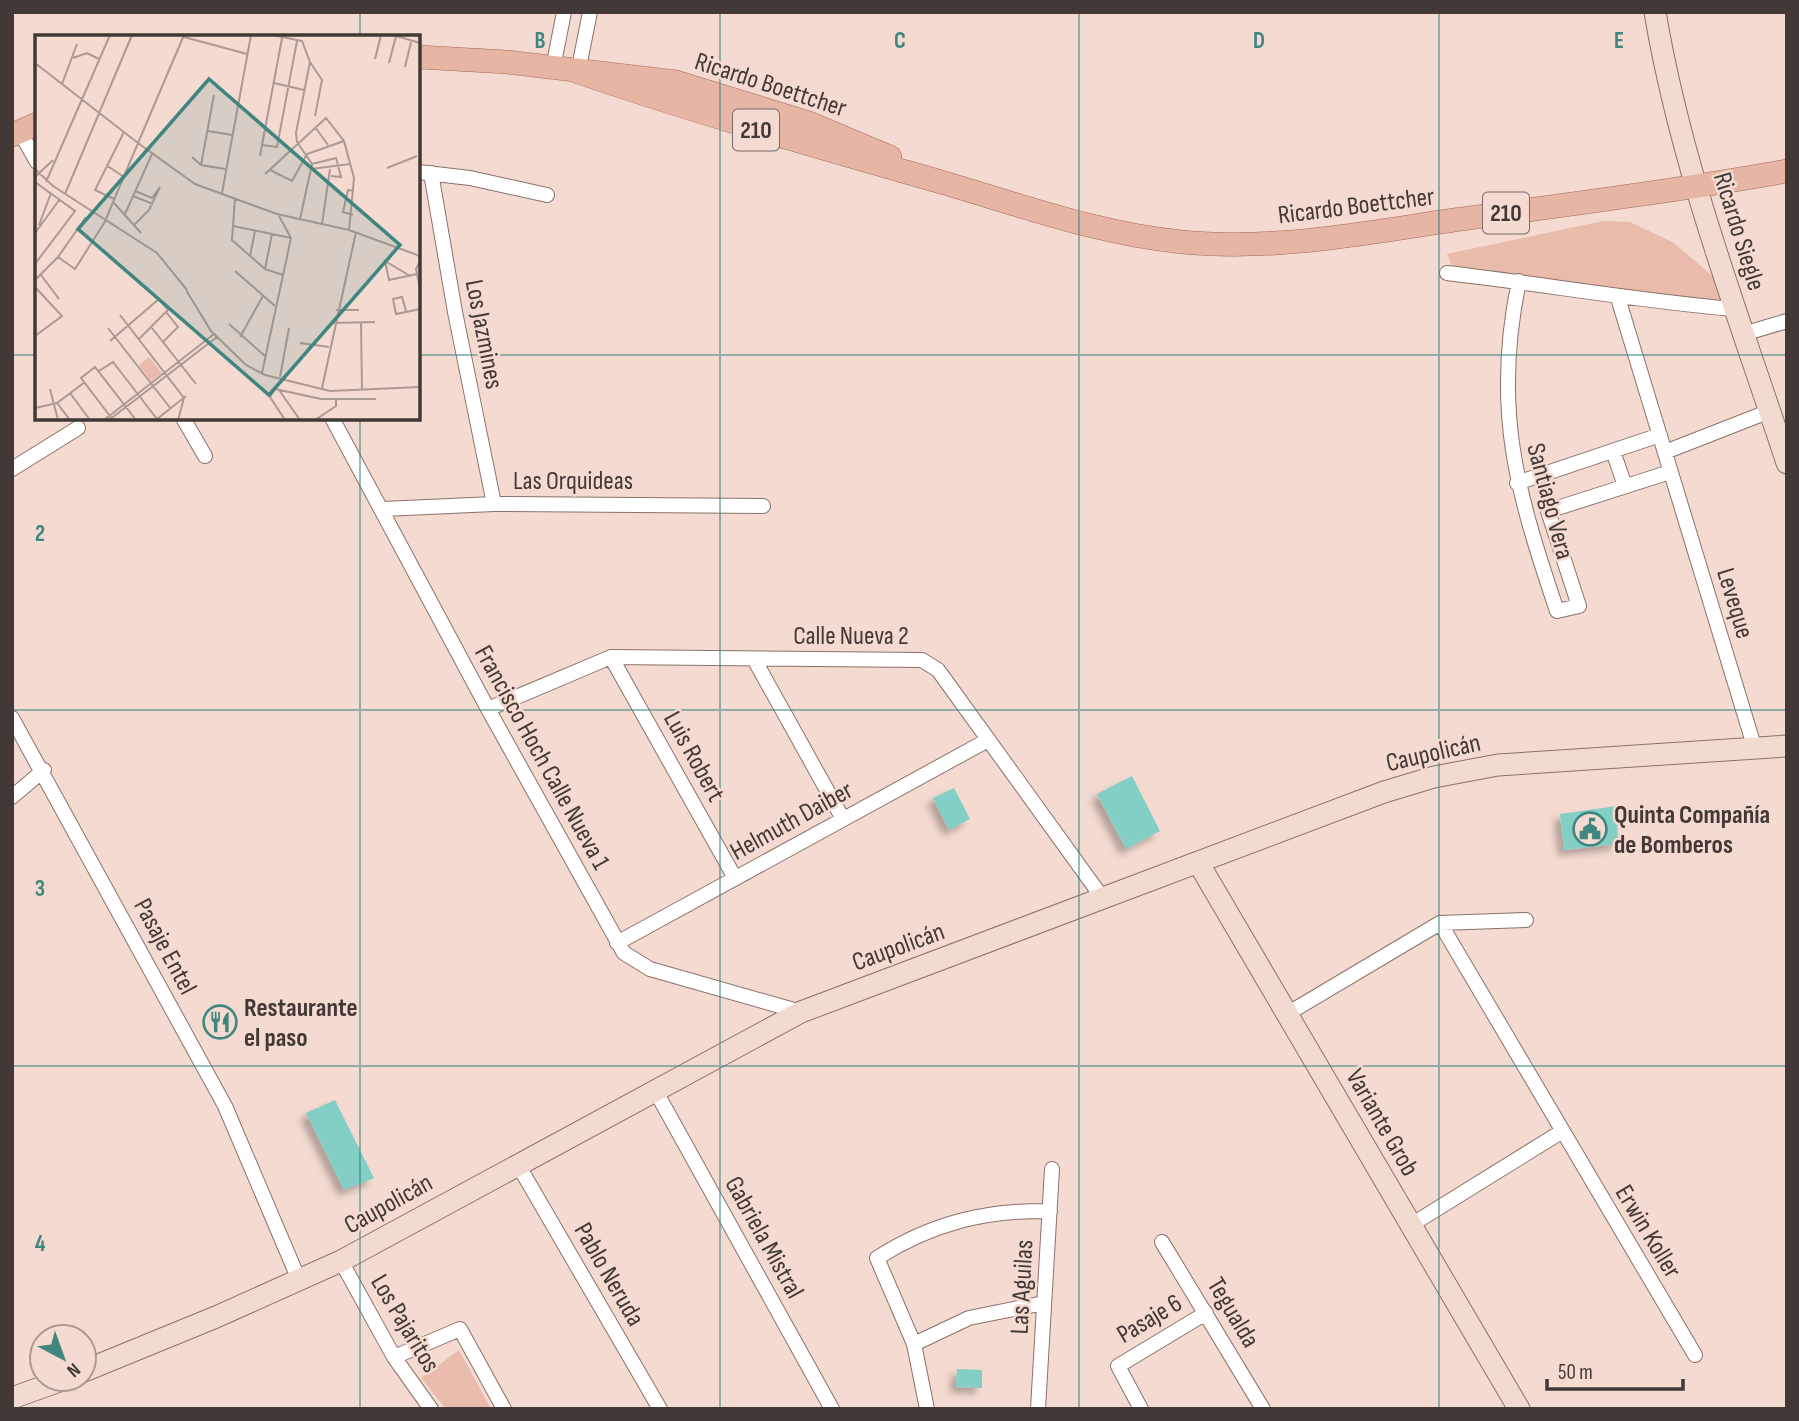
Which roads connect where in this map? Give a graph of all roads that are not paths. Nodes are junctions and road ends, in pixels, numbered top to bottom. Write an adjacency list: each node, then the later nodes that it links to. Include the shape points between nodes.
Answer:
1 (564, 12): 5 (street)
2 (590, 12): 6 (street)
3 (1654, 12): 11 (street, Ricardo Siegle, via 1669,87)
4 (420, 57): 5 (main road, Ricardo Boettcher / 210)
5 (553, 68): 6 (main road, Ricardo Boettcher / 210)
6 (578, 72): 11 (main road, Ricardo Boettcher / 210, via 646,77 705,89 846,137 937,181 1141,237 1224,245 1304,241)
7 (27, 130): 8 (street)
8 (35, 156)
9 (424, 172): 12 (street); 32 (street, Los Jazmines)
10 (1787, 172): 11 (main road, Ricardo Boettcher / 210)
11 (1698, 187): 16 (street, Ricardo Siegle)
12 (547, 195)
13 (1447, 273): 14 (street)
14 (1520, 281): 15 (street); 30 (street, Santiago Vera, via 1506,373 1508,431)
15 (1618, 298): 16 (street); 23 (street, Leveque)
16 (1734, 309): 18 (street, Ricardo Siegle)
17 (1787, 321): 18 (street)
18 (1743, 334): 19 (street, Ricardo Siegle)
19 (1770, 411): 25 (street); 27 (street, Ricardo Siegle)
20 (185, 420): 26 (street)
21 (333, 420): 34 (street, Francisco Hoch Calle Nueva 1)
22 (78, 428): 28 (street)
23 (1660, 435): 24 (street); 25 (street, Leveque)
24 (1613, 451): 30 (street); 31 (street)
25 (1665, 453): 29 (street, Leveque)
26 (205, 456)
27 (1787, 463)
28 (12, 469)
29 (1670, 472): 31 (street); 41 (street, Leveque)
30 (1517, 483): 31 (street, Santiago Vera, via 1557,611 1579,606 1548,511)
31 (1625, 486)
32 (494, 505): 33 (street, Las Orquideas); 34 (street, Las Orquideas)
33 (763, 506)
34 (383, 509): 37 (street, Francisco Hoch Calle Nueva 1)
35 (611, 657): 36 (street, Calle Nueva 2); 37 (street, Calle Nueva 2); 46 (street, Luis Robert)
36 (754, 659): 39 (street, Calle Nueva 2, via 922,660 938,670); 44 (street)
37 (488, 709): 50 (street, Francisco Hoch Calle Nueva 1)
38 (12, 718): 42 (street, Pasaje Entel)
39 (988, 740): 44 (street, Helmuth Daiber); 47 (street, Calle Nueva 2)
40 (1787, 746): 41 (street, Caupolicán)
41 (1755, 749): 45 (street, Caupolicán, via 1466,770 1384,792)
42 (44, 770): 43 (street); 61 (street, Pasaje Entel, via 225,1106)
43 (12, 797)
44 (843, 819): 46 (street, Helmuth Daiber)
45 (1199, 864): 47 (street, Caupolicán); 52 (street, Variante Grob)
46 (735, 878): 50 (street, Helmuth Daiber)
47 (1104, 900): 51 (street, Caupolicán)
48 (1526, 920): 49 (street)
49 (1440, 923): 52 (street); 54 (street, Erwin Koller)
50 (617, 943): 51 (street, Francisco Hoch Calle Nueva 1, via 633,961 650,969)
51 (801, 1012): 53 (street, Caupolicán)
52 (1287, 1014): 58 (street, Variante Grob)
53 (655, 1090): 55 (street, Caupolicán); 71 (street, Gabriela Mistral)
54 (1561, 1132): 58 (street); 65 (street, Erwin Koller)
55 (517, 1163): 60 (street, Caupolicán); 70 (street, Pablo Neruda)
56 (1052, 1169): 57 (street, Las Aguilas)
57 (1050, 1211): 62 (street, Las Aguilas); 64 (street, via 1015,1210 962,1218 918,1234 877,1258)
58 (1411, 1225): 76 (street, Variante Grob)
59 (1162, 1242): 63 (street, Tegualda)
60 (341, 1261): 61 (street, Caupolicán); 66 (street, Los Pajaritos)
61 (299, 1280): 67 (street, Caupolicán)
62 (1044, 1303): 64 (street, via 969,1318); 73 (street, Las Aguilas)
63 (1206, 1313): 74 (street, Pasaje 6, via 1118,1366); 75 (street, Tegualda)
64 (914, 1343): 72 (street)
65 (1695, 1355)
66 (394, 1357): 68 (street, Los Pajaritos); 69 (street, via 460,1329)
67 (98, 1365)
68 (431, 1409)
69 (504, 1409)
70 (660, 1409)
71 (832, 1409)
72 (927, 1409)
73 (1038, 1409)
74 (1141, 1409)
75 (1263, 1409)
76 (1519, 1409)

